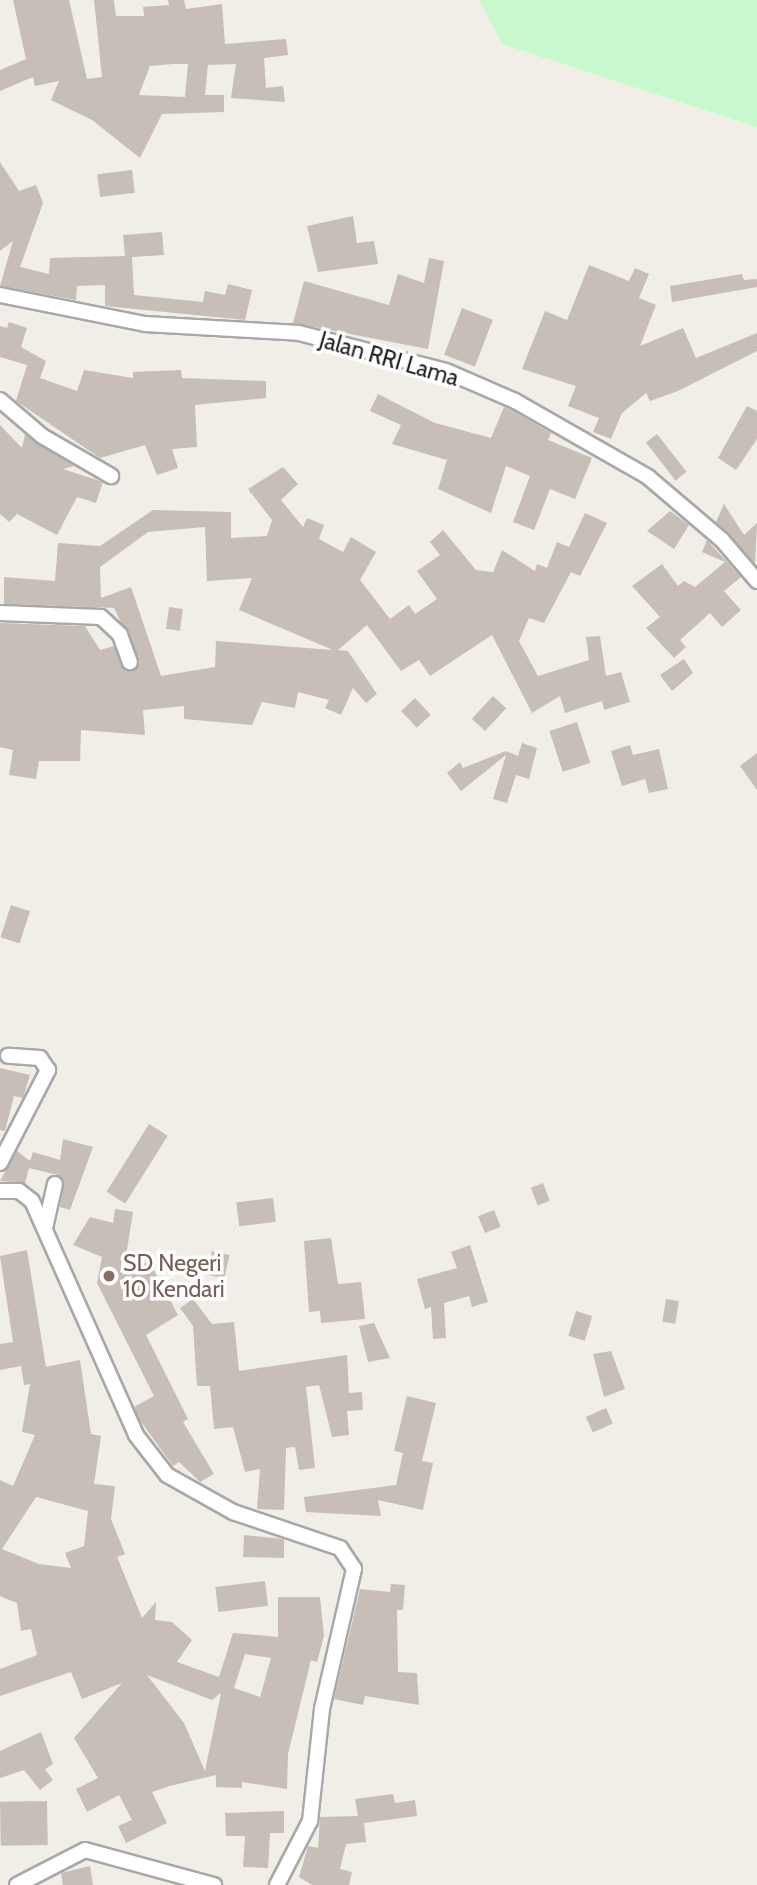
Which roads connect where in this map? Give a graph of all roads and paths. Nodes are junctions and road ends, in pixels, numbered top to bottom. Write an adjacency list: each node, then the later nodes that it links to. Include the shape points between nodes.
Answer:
1 (0, 295): 4 (street, Jalan RRI Lama, via 145,324 299,334 446,371 524,406 648,477 722,540)
2 (0, 400): 3 (street, via 42,436)
3 (111, 477)
4 (757, 581)
5 (0, 613): 6 (street, via 101,617 120,635)
6 (130, 662)
7 (8, 1056): 8 (street, via 40,1058 48,1070)
8 (4, 1145): 9 (street)
9 (0, 1163)
10 (55, 1184): 12 (street)
11 (0, 1191): 12 (street, via 27,1196)
12 (45, 1228): 15 (street, via 151,1459 181,1488 340,1548 354,1569 322,1709 310,1821)
13 (17, 1885): 14 (street, via 85,1850)
14 (214, 1885)
15 (278, 1885)

